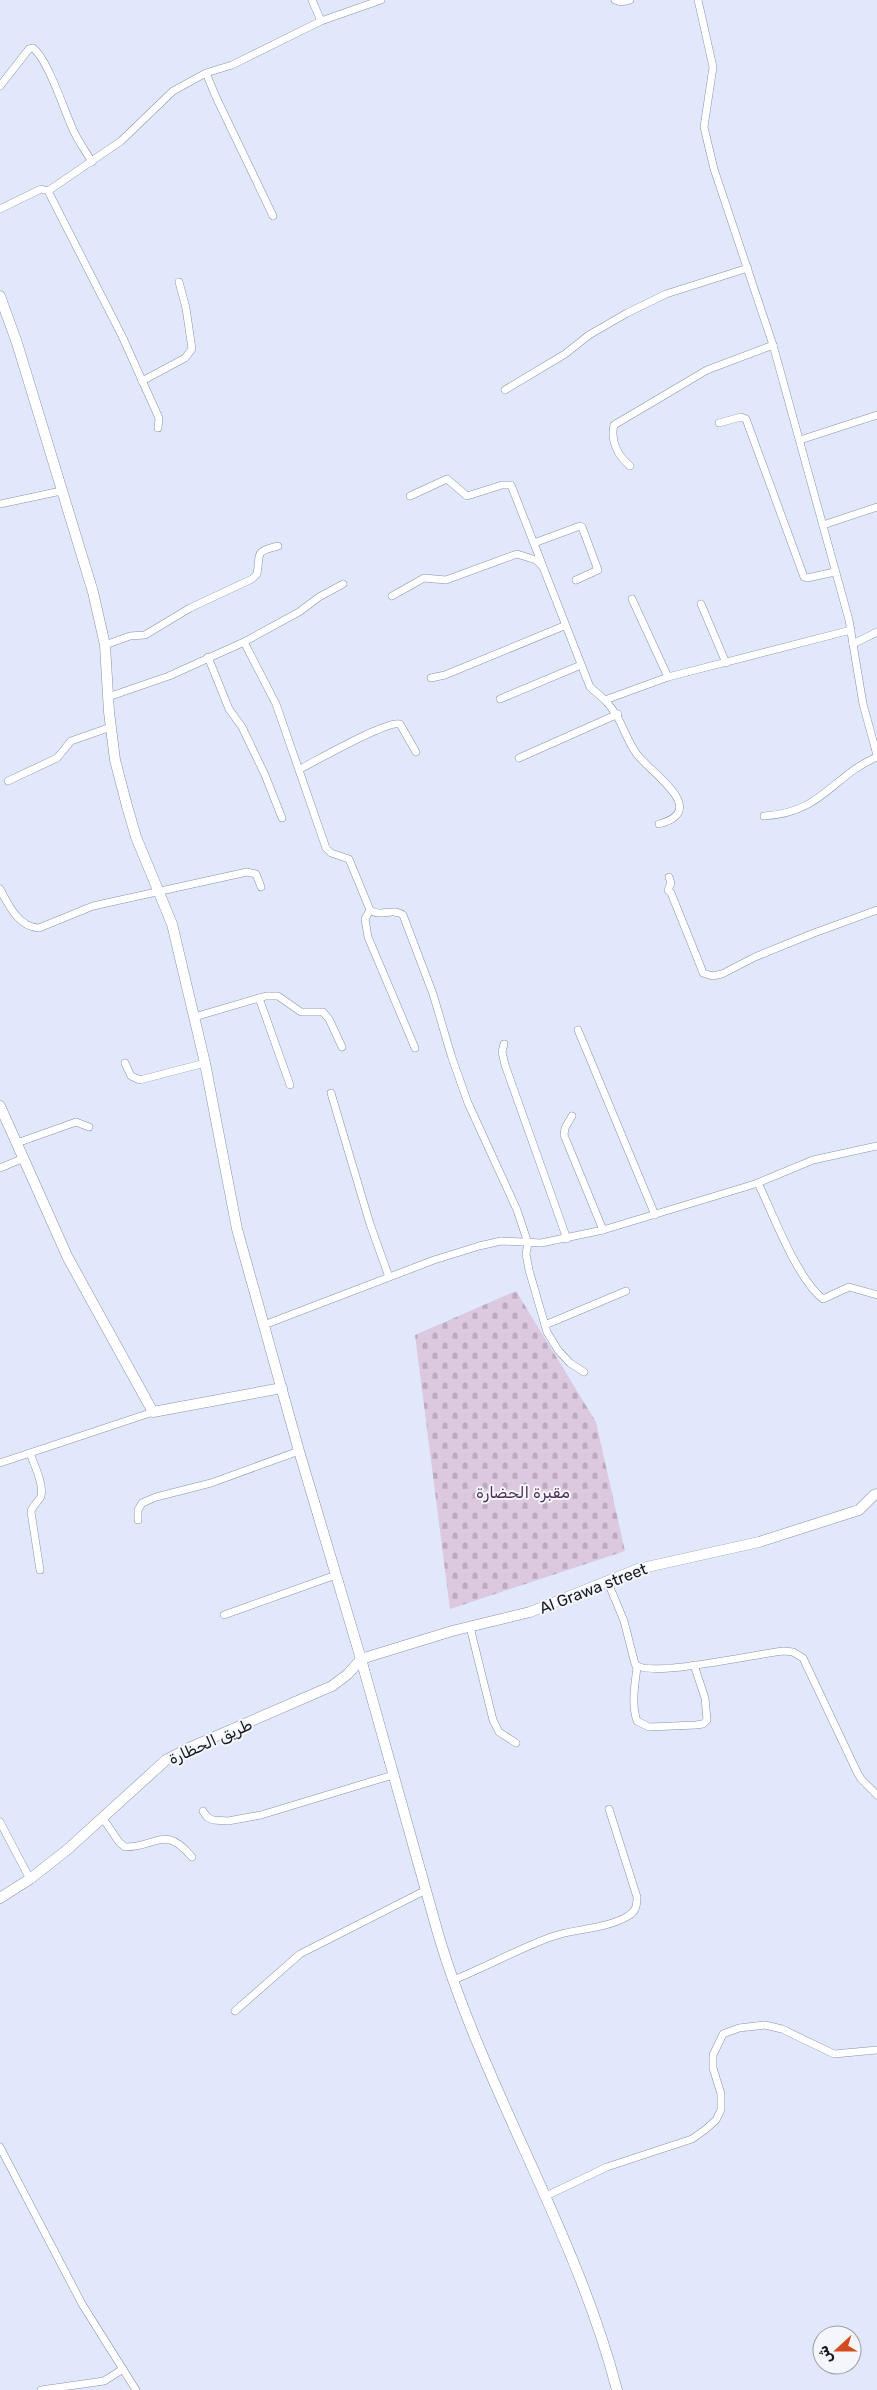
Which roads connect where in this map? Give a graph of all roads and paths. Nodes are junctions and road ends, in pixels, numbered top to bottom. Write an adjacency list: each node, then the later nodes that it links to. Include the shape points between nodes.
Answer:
1 (312, 0): 6 (street)
2 (381, 0): 6 (street)
3 (615, 0): 4 (street)
4 (630, 0)
5 (698, 0): 13 (street, via 713,67 704,127 714,170)
6 (321, 22): 7 (street, via 232,65)
7 (206, 73): 9 (street, via 168,94 121,141); 12 (street)
8 (0, 86): 9 (street, via 24,54 33,48)
9 (92, 162): 10 (street)
10 (48, 191): 11 (street, via 41,189); 17 (street)
11 (0, 209)
12 (274, 216)
13 (748, 268): 16 (street); 18 (street, via 666,294 627,313)
14 (179, 282): 17 (street, via 192,349 185,358)
15 (0, 298): 24 (street, via 17,343)
16 (773, 346): 22 (street); 23 (street, via 707,370 614,425 613,441 622,460)
17 (142, 381): 21 (street, via 160,421)
18 (505, 390)
19 (877, 415): 22 (street)
20 (719, 423): 32 (street, via 741,417 746,419 804,577)
21 (158, 428)
22 (800, 440): 28 (street)
23 (630, 466)
24 (61, 491): 26 (street); 43 (street, via 93,592)
25 (410, 496): 29 (street, via 447,479 467,496 511,485)
26 (0, 504)
27 (877, 507): 28 (street)
28 (823, 525): 32 (street)
29 (534, 543): 31 (street); 33 (street, via 582,527 598,570)
30 (278, 546): 43 (street, via 260,552 257,574 252,579 190,608 145,635 130,636)
31 (543, 567): 35 (street, via 536,560 517,554 449,580 424,578); 38 (street)
32 (835, 572): 39 (street)
33 (576, 580)
34 (343, 584): 41 (street)
35 (392, 596)
36 (632, 600): 48 (street)
37 (701, 604): 45 (street)
38 (564, 626): 46 (street); 47 (street)
39 (850, 630): 42 (street); 45 (street)
40 (877, 632): 42 (street)
41 (244, 642): 44 (street); 57 (street, via 276,704)
42 (853, 644): 55 (street, via 863,704)
43 (105, 645): 49 (street)
44 (208, 657): 49 (street, via 169,676); 60 (street, via 230,709 269,783)
45 (726, 663): 48 (street)
46 (581, 664): 50 (street); 51 (street, via 593,692)
47 (431, 678)
48 (668, 678): 51 (street)
49 (108, 697): 53 (street)
50 (500, 699)
51 (605, 700): 52 (street)
52 (618, 714): 56 (street); 61 (street, via 635,752 670,787 679,804 676,818)
53 (111, 727): 58 (street, via 71,741 58,758); 65 (street, via 115,760 127,806)
54 (416, 752): 57 (street, via 400,724 396,723)
55 (877, 756): 59 (street, via 864,762 805,807)
56 (519, 758)
57 (300, 769): 66 (street, via 326,848 349,859)
58 (8, 780)
59 (764, 816)
60 (282, 818)
61 (659, 824)
62 (670, 876): 67 (street, via 668,890 704,973 712,976 814,932)
63 (261, 887): 65 (street, via 258,877 251,871)
64 (0, 889): 65 (street, via 15,915 34,928 93,906)
65 (159, 891): 69 (street, via 172,924)
66 (370, 910): 73 (street, via 365,919 368,937); 89 (street, via 377,914 398,911 403,914 468,1103 510,1192)
67 (877, 910)
68 (258, 998): 69 (street); 72 (street, via 278,996 301,1012 323,1012); 76 (street)
69 (194, 1017): 75 (street)
70 (578, 1030): 86 (street)
71 (504, 1044): 88 (street, via 505,1065)
72 (342, 1047)
73 (415, 1048)
74 (124, 1063): 75 (street, via 131,1076 140,1080)
75 (204, 1063): 93 (street, via 238,1230)
76 (290, 1085)
77 (331, 1093): 90 (street)
78 (0, 1106): 81 (street)
79 (572, 1116): 87 (street, via 564,1135)
80 (89, 1127): 81 (street, via 76,1122)
81 (17, 1143): 83 (street)
82 (877, 1146): 85 (street, via 813,1160)
83 (24, 1158): 84 (street); 97 (street, via 68,1258)
84 (0, 1168)
85 (758, 1183): 86 (street); 92 (street, via 793,1256 817,1294 823,1299 849,1287)
86 (655, 1215): 87 (street)
87 (603, 1230): 88 (street)
88 (567, 1239): 89 (street)
89 (528, 1243): 90 (street, via 491,1242); 94 (street, via 527,1262)
90 (389, 1277): 93 (street)
91 (626, 1291): 94 (street)
92 (877, 1295)
93 (264, 1325): 96 (street)
94 (545, 1325): 95 (street, via 558,1350)
95 (584, 1372)
96 (282, 1388): 97 (street); 98 (street)
97 (153, 1412): 99 (street)
98 (298, 1451): 102 (street, via 211,1483 142,1503); 104 (street)
99 (30, 1454): 100 (street); 103 (street, via 42,1492 31,1512)
100 (0, 1463)
101 (877, 1494): 105 (street, Al Grawa street, via 859,1510 759,1542 651,1565)
102 (138, 1520)
103 (40, 1570)
104 (336, 1575): 106 (street); 108 (street)
105 (607, 1580): 107 (street, Al Grawa street, via 530,1612); 110 (street, via 624,1621)
106 (224, 1615)
107 (470, 1627): 108 (street, Al Grawa street); 111 (street, via 493,1720 499,1732)
108 (361, 1659): 112 (street); 116 (street, طريق الحظارة, via 332,1686 166,1760)
109 (694, 1665): 110 (street, via 656,1670); 110 (street, via 705,1698 707,1720 696,1725 649,1727 637,1721 634,1713); 113 (street, via 784,1651 799,1654 807,1664 860,1779)
110 (637, 1667)
111 (516, 1743)
112 (393, 1775): 115 (street, via 261,1815 213,1820); 120 (street)
113 (877, 1794)
114 (609, 1809): 122 (street, via 637,1897 635,1911 611,1924 552,1937)
115 (203, 1811)
116 (102, 1817): 118 (street, via 122,1845 128,1847 163,1839 173,1840); 119 (street, طريق الحظارة)
117 (0, 1822): 119 (street)
118 (192, 1857)
119 (30, 1878): 121 (street, طريق الحظارة)
120 (426, 1890): 122 (street); 123 (street, via 300,1954)
121 (0, 1898)
122 (453, 1980): 126 (street, via 484,2060)
123 (235, 2011)
124 (877, 2050): 126 (street, via 834,2054 782,2029 765,2025 739,2028 723,2034 713,2055 713,2068 721,2094 716,2120 692,2139 607,2167)
125 (0, 2147): 127 (street, via 82,2304)
126 (546, 2196): 130 (street, via 580,2278)
127 (123, 2369): 128 (street, via 104,2381); 129 (street)
128 (41, 2390)
129 (136, 2390)
130 (617, 2390)

